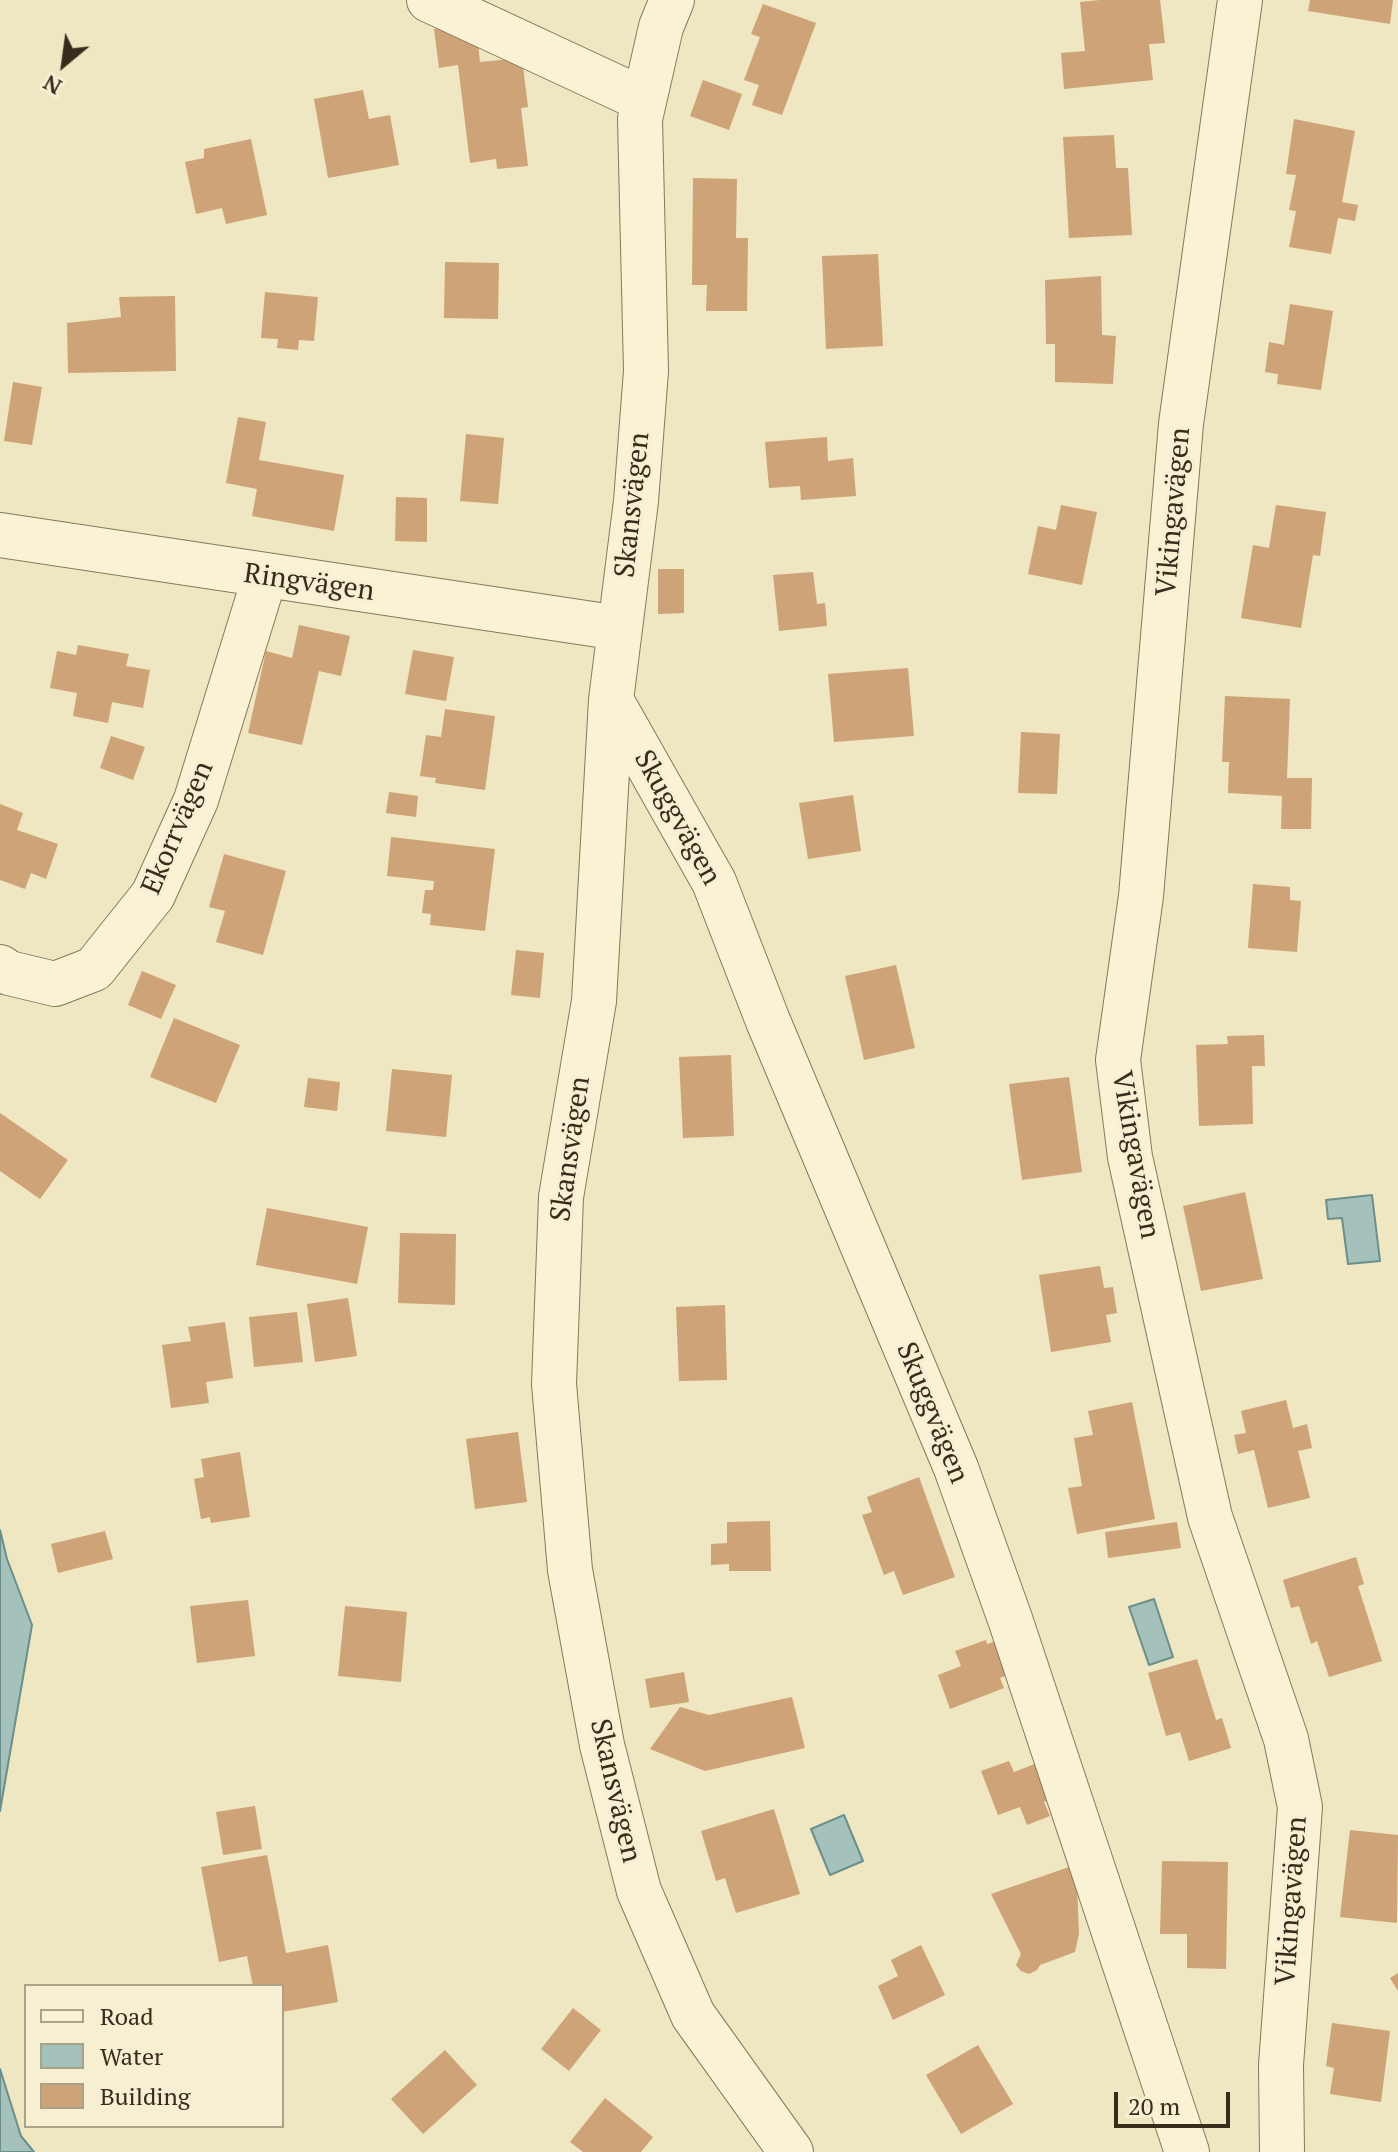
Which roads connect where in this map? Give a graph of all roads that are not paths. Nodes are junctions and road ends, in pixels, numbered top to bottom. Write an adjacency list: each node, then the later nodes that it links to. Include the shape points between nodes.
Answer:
1 (429, 0): 4 (street)
2 (672, 0): 4 (street, Skansvägen)
3 (1240, 0): 12 (street, Vikingavägen, via 1181,424 1141,896 1118,1060 1130,1157 1210,1517 1286,1739 1300,1807 1281,2065)
4 (644, 100): 7 (street, Skansvägen, via 640,119 646,371)
5 (0, 535): 6 (street, Ringvägen)
6 (265, 576): 7 (street, Ringvägen); 9 (street, Ekorrvägen, via 196,800 153,895 94,969 55,984)
7 (619, 628): 8 (street, Skansvägen)
8 (611, 700): 10 (street, Skansvägen, via 594,1001 561,1197 554,1384 570,1570 602,1745 639,1891 693,2015); 11 (street, Skuggvägen, via 714,882 956,1468)
9 (0, 967)
10 (791, 2152)
11 (1187, 2152)
12 (1282, 2152)

